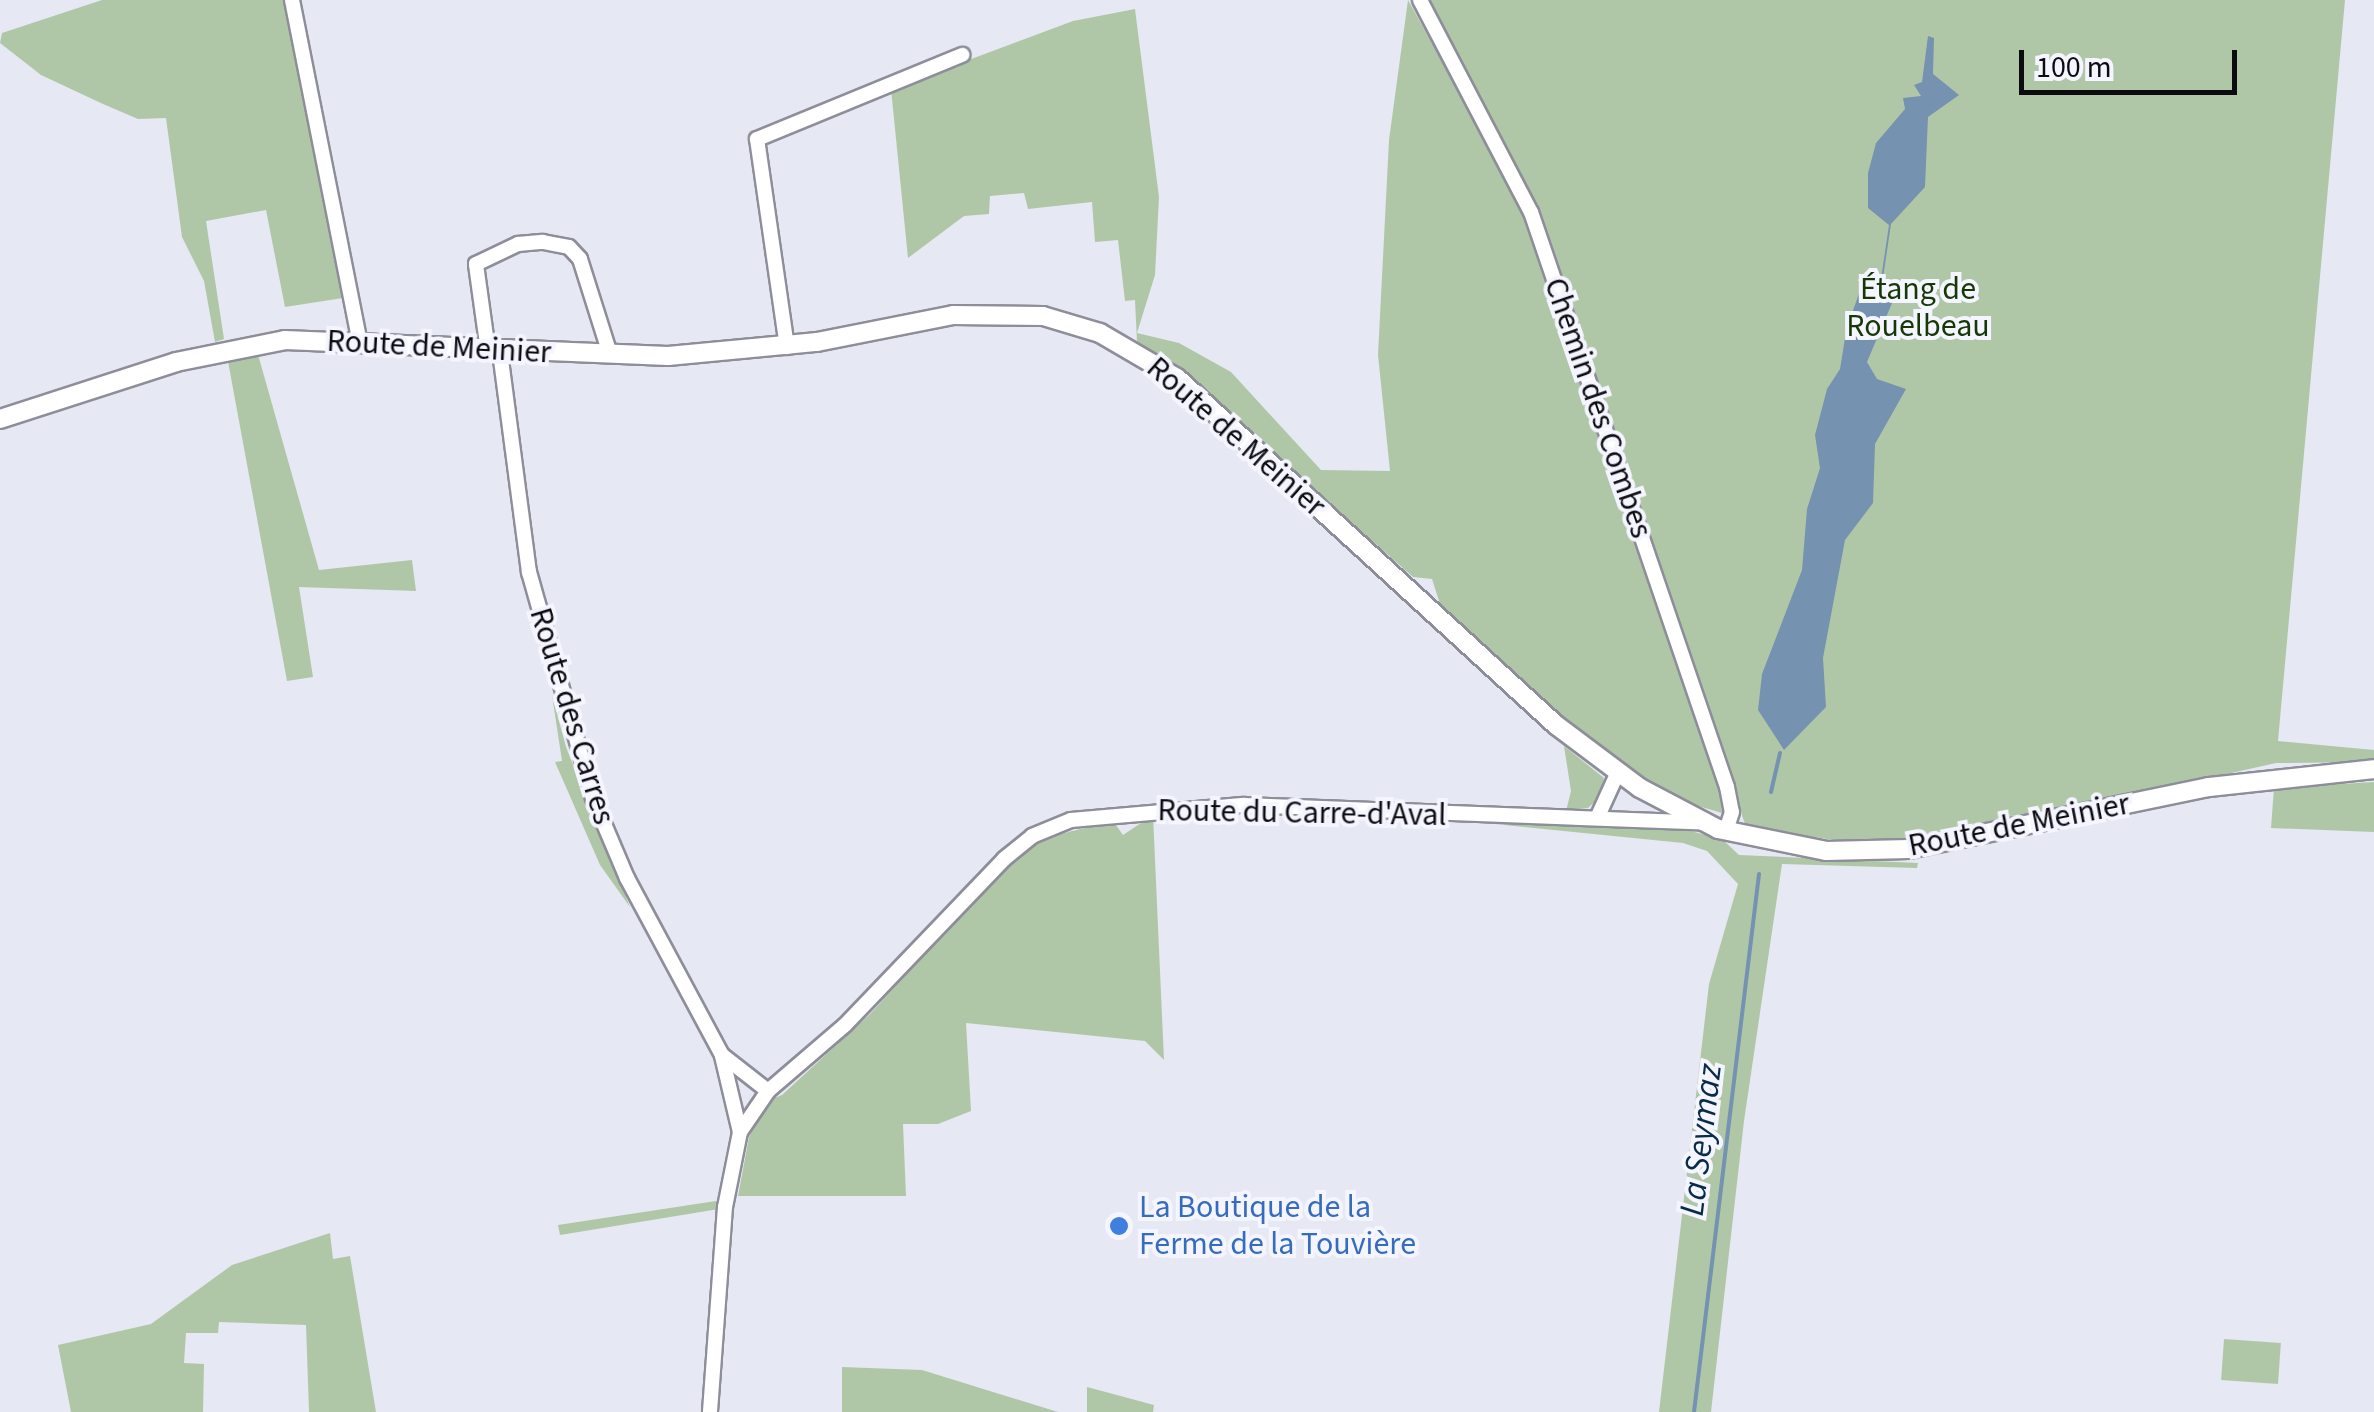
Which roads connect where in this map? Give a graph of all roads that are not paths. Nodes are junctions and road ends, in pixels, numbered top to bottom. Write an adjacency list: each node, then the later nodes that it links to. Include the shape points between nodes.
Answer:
1 (292, 0): 4 (street)
2 (1420, 0): 13 (street, Chemin des Combes, via 1531,212 1727,787 1732,812)
3 (962, 55): 5 (street, via 758,139)
4 (360, 342): 6 (street, Route de Meinier); 8 (street, Route de Meinier, via 242,346)
5 (787, 346): 7 (street, Route de Meinier); 10 (street, Route de Meinier, via 990,313 1054,319 1131,348 1204,401 1538,709)
6 (494, 352): 7 (street, Route de Meinier); 7 (street, Route des Carres, via 476,264 518,244 544,242 569,246 580,258); 14 (street, Route des Carres, via 529,572 594,798 627,878)
7 (610, 354)
8 (0, 419)
9 (2374, 770): 13 (street, Route de Meinier, via 2209,787 1899,850 1793,848)
10 (1618, 772): 11 (street); 12 (street, Route de Meinier)
11 (1598, 816): 12 (street, Route du Carre-d'Aval); 15 (street, Route du Carre-d'Aval, via 1225,806 1058,824 1004,859 845,1025)
12 (1704, 824): 13 (street, Route de Meinier)
13 (1726, 831)
14 (722, 1055): 15 (street, Route des Carres); 16 (street, Route des Carres)
15 (768, 1091): 16 (street, Route des Carres)
16 (740, 1132): 17 (street, Route des Carres, via 718,1247 721,1326)
17 (710, 1412)

